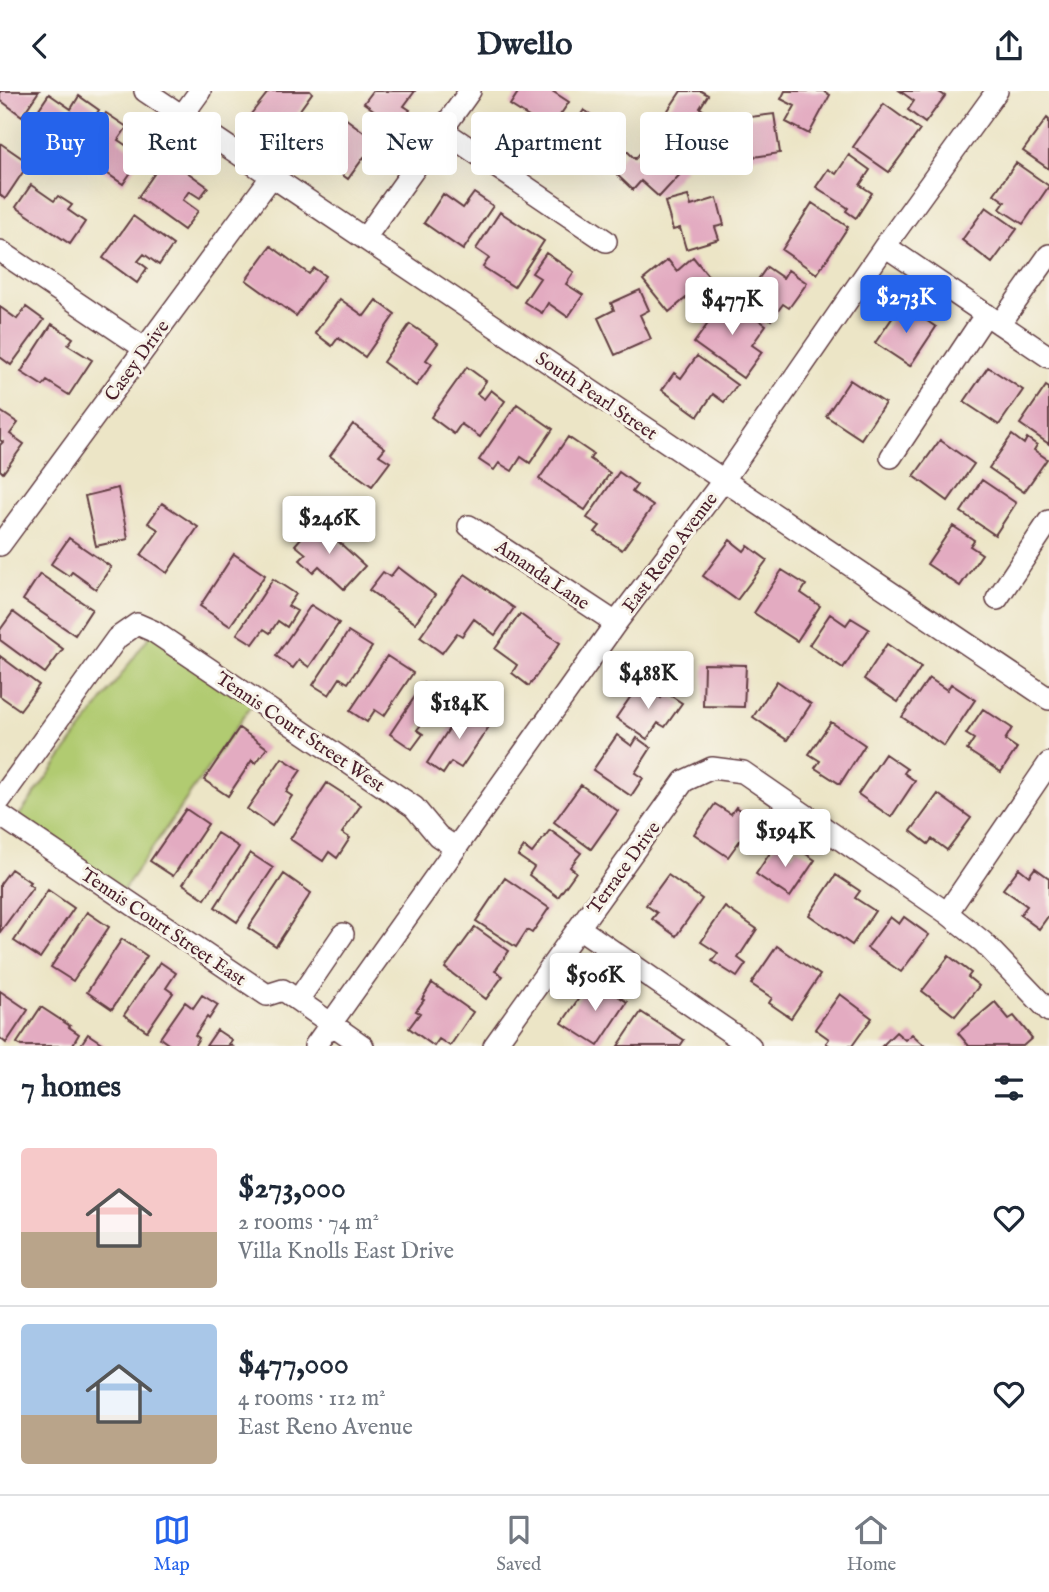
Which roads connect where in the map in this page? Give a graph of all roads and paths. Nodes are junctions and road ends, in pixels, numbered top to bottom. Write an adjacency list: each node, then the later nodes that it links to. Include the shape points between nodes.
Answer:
1 (145, 91): 5 (street, South Pearl Street)
2 (200, 91): 6 (street)
3 (470, 91): 7 (street)
4 (997, 91): 14 (street, East Reno Avenue)
5 (176, 112)
6 (185, 112)
7 (455, 112)
8 (457, 139): 13 (street)
9 (221, 142): 11 (street, South Pearl Street)
10 (410, 175): 12 (street)
11 (272, 176): 12 (street, South Pearl Street); 18 (street, Casey Drive)
12 (365, 239): 21 (street, South Pearl Street)
13 (606, 241)
14 (885, 246): 17 (street); 21 (street, East Reno Avenue)
15 (0, 251): 18 (street)
16 (1049, 255): 17 (street)
17 (993, 319): 19 (street); 20 (street)
18 (144, 348): 24 (street, Casey Drive)
19 (1049, 357)
20 (891, 457)
21 (723, 481): 26 (street, East Reno Avenue); 27 (street, South Pearl Street)
22 (1049, 521): 25 (street)
23 (469, 526): 26 (street, Amanda Lane)
24 (0, 545)
25 (997, 599)
26 (616, 623): 31 (street, East Reno Avenue)
27 (1049, 699)
28 (1049, 763): 32 (street)
29 (0, 800): 31 (street, Tennis Court Street West, via 117,638 137,624 414,807 438,836)
30 (0, 815): 35 (street, Tennis Court Street East, via 267,995 283,990)
31 (456, 848): 37 (street, East Reno Avenue)
32 (947, 913): 33 (street, Terrace Drive, via 743,772 712,768 684,781); 36 (street, via 983,942)
33 (579, 928): 40 (street, Terrace Drive); 41 (street)
34 (343, 934): 35 (street)
35 (298, 1000): 37 (street, Tennis Court Street East)
36 (1049, 1011)
37 (331, 1023): 38 (street, East Reno Avenue); 39 (street, Tennis Court Street East)
38 (315, 1046)
39 (363, 1046)
40 (494, 1046)
41 (750, 1046)

